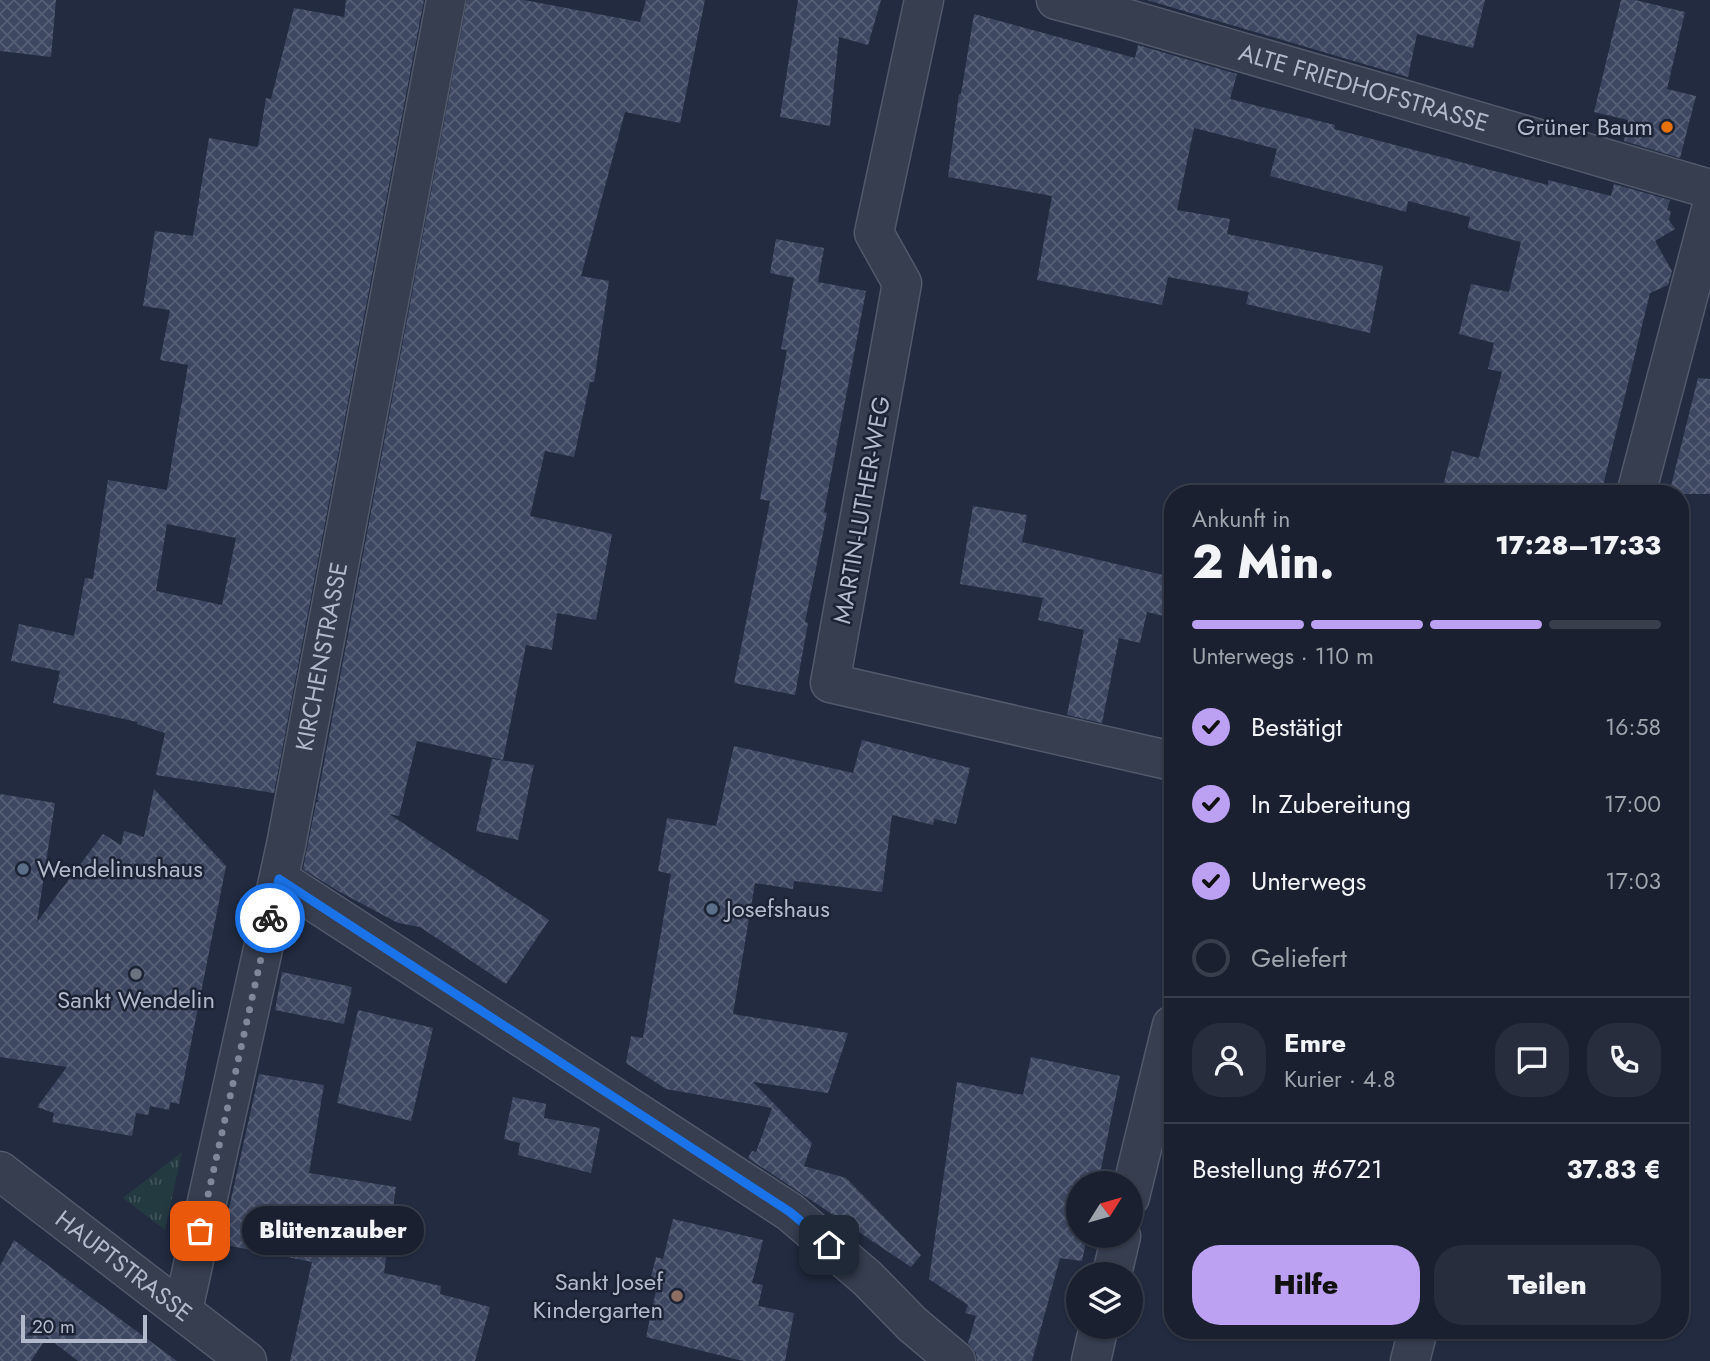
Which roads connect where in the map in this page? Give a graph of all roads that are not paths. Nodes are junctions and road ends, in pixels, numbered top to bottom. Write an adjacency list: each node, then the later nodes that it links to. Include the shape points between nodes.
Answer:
1 (446, 0): 9 (street, KIRCHENSTRASSE)
2 (924, 0): 8 (street, MARTIN-LUTHER-WEG, via 874,233 902,283 830,683)
3 (1056, 0): 4 (street, ALTE FRIEDHOFSTRASSE)
4 (1130, 9): 5 (street, ALTE FRIEDHOFSTRASSE)
5 (1710, 189)
6 (1710, 213): 7 (street)
7 (1638, 485)
8 (1164, 759)
9 (279, 879): 13 (street, KIRCHENSTRASSE); 17 (street, via 790,1212)
10 (1164, 1058): 12 (street)
11 (0, 1171): 13 (street, HAUPTSTRASSE)
12 (1136, 1171)
13 (183, 1310): 16 (street, HAUPTSTRASSE)
14 (1096, 1339): 18 (street)
15 (1416, 1339): 19 (street)
16 (247, 1361)
17 (956, 1361)
18 (1091, 1361)
19 (1410, 1361)

